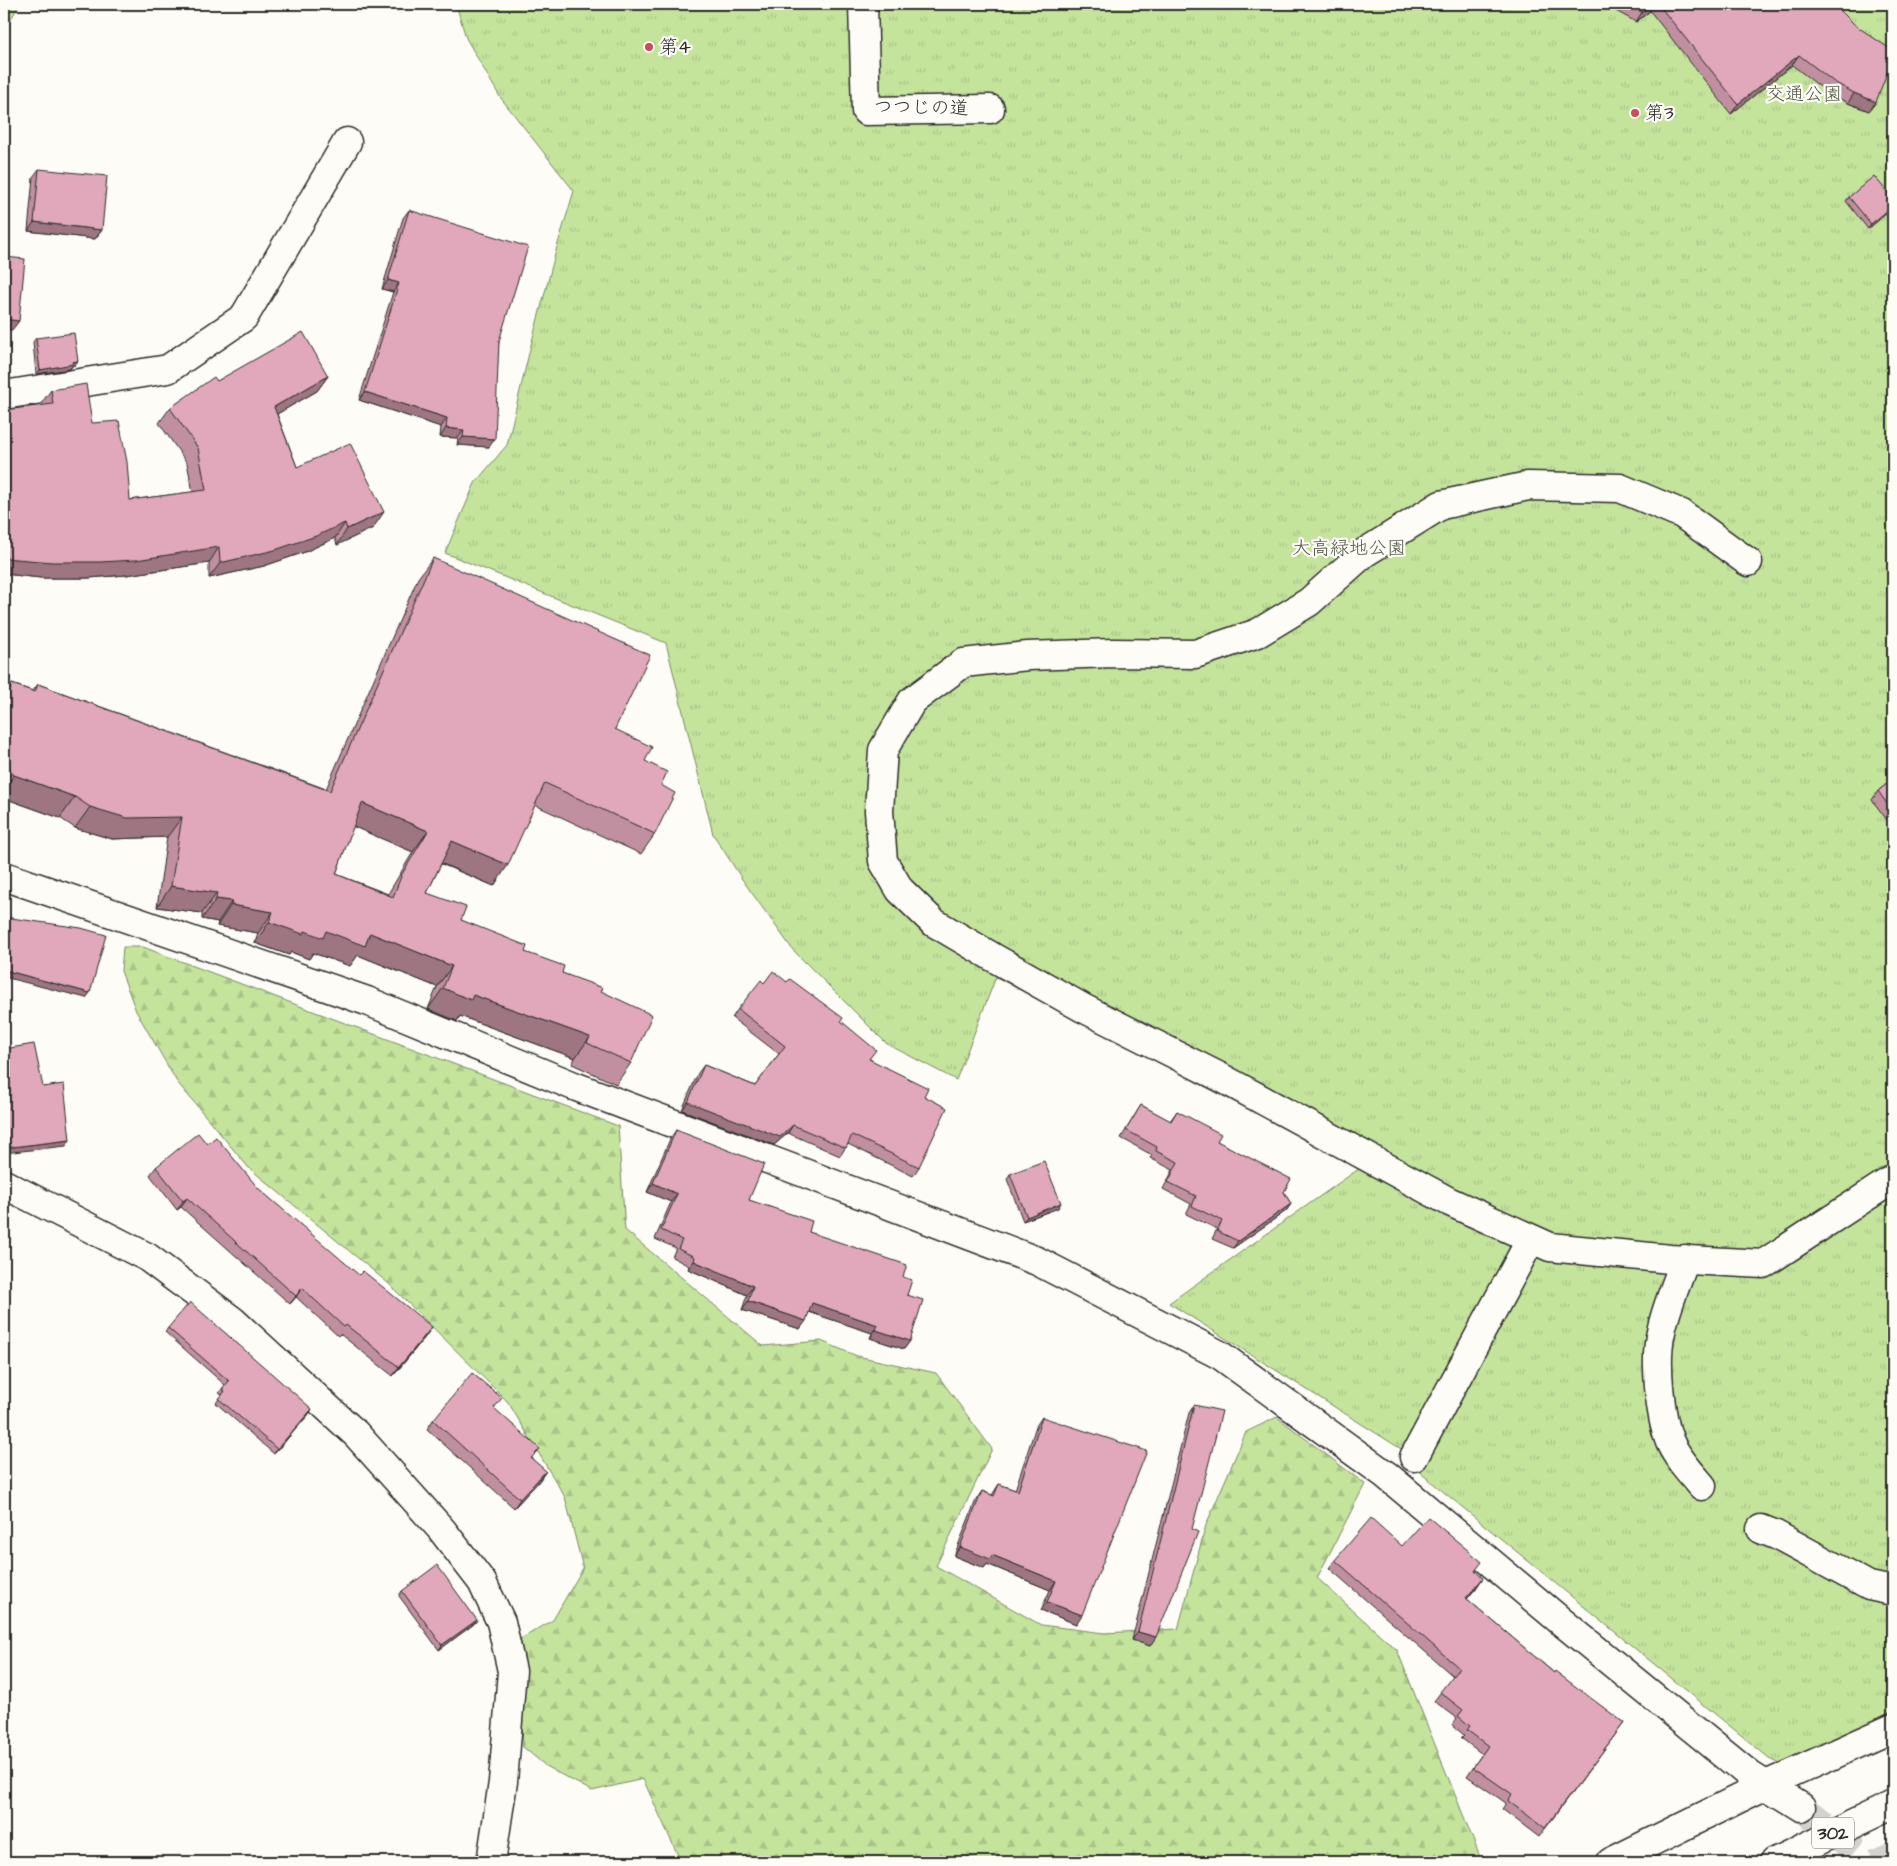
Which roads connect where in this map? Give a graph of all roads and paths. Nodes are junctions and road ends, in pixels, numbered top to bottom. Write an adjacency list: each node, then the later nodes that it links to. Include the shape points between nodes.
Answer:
1 (863, 4): 2 (main road, つつじの道, via 866,111)
2 (990, 109)
3 (347, 142): 4 (main road, via 244,317 168,369)
4 (4, 396)
5 (1748, 562): 9 (main road, via 1682,514 1620,488 1528,486 1441,505 1364,553 1309,602 1258,633 1195,654 1113,653 964,663 912,701 883,750 879,811 883,861 900,890 933,922 1083,1008 1222,1078 1450,1202)
6 (4, 876): 16 (main road, via 367,1002 574,1086 1038,1262 1220,1355 1386,1475 1570,1629)
7 (1893, 1178): 10 (main road, via 1763,1264)
8 (4, 1184): 19 (main road, via 147,1257 233,1321 356,1434 442,1530 482,1582 501,1622 512,1671 503,1782)
9 (1531, 1239): 10 (main road, via 1550,1248); 11 (main road)
10 (1685, 1260): 12 (main road, via 1660,1335 1660,1392 1671,1443)
11 (1414, 1457)
12 (1702, 1486)
13 (1761, 1529): 14 (main road, via 1869,1586)
14 (1893, 1591)
15 (1893, 1728): 16 (main road)
16 (1766, 1785): 18 (main road); 20 (main road)
17 (1893, 1805): 21 (main road, 302)
18 (1801, 1807)
19 (492, 1862)
20 (1611, 1862)
21 (1774, 1862)

